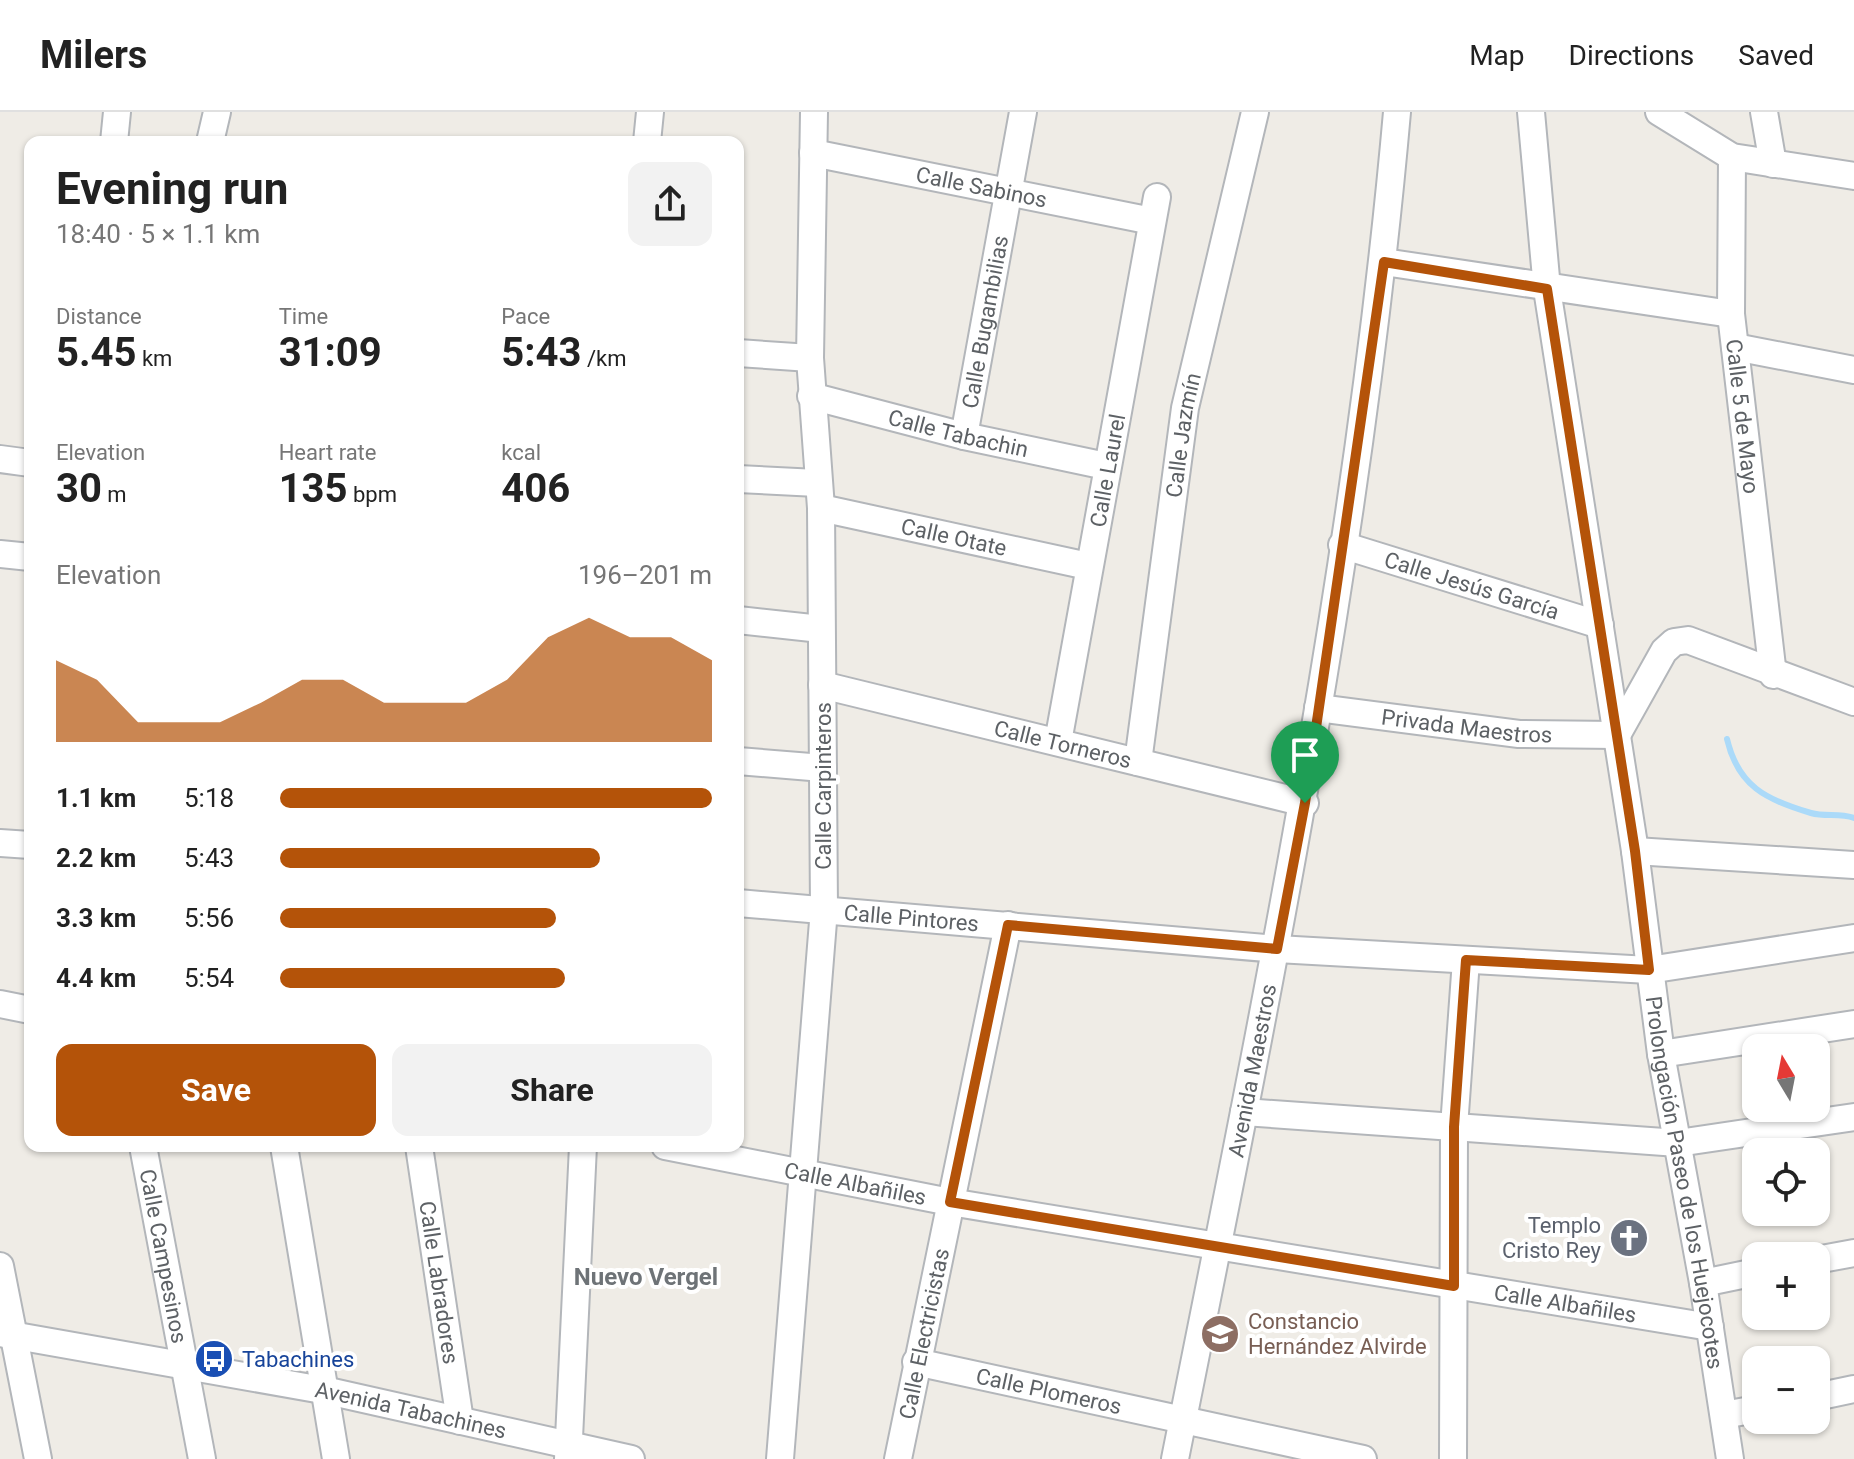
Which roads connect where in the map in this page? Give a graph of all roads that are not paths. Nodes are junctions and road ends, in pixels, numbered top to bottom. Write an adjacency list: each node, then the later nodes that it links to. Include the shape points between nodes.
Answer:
1 (117, 112): 11 (street)
2 (217, 112): 12 (street)
3 (650, 112): 13 (street)
4 (814, 112): 14 (street, Calle Carpinteros)
5 (1023, 112): 18 (street, Calle Bugambilias)
6 (1255, 112): 48 (street, Calle Jazmín, via 1185,408)
7 (1397, 112): 20 (street, Avenida Maestros)
8 (1531, 112): 21 (street, Prolongación Paseo de los Huejocotes)
9 (1659, 112): 15 (street)
10 (1764, 112): 16 (street)
11 (115, 136)
12 (211, 136)
13 (648, 136)
14 (813, 153): 18 (street, Calle Sabinos); 25 (street, Calle Carpinteros)
15 (1732, 157): 16 (street); 22 (street, Calle 5 de Mayo)
16 (1773, 164): 17 (street)
17 (1853, 171)
18 (1007, 191): 19 (street, Calle Sabinos); 28 (street, Calle Bugambilias)
19 (1154, 209): 31 (street, Calle Laurel)
20 (1384, 262): 21 (street); 34 (street, Avenida Maestros)
21 (1547, 289): 22 (street); 39 (street, Prolongación Paseo de los Huejocotes)
22 (1731, 314): 23 (street, Calle 5 de Mayo)
23 (1735, 347): 26 (street); 41 (street, Calle 5 de Mayo)
24 (744, 353): 25 (street)
25 (810, 358): 27 (street, Calle Carpinteros)
26 (1854, 370)
27 (811, 396): 28 (street, Calle Tabachin); 33 (street, Calle Carpinteros)
28 (964, 436): 31 (street, Calle Tabachin)
29 (0, 459): 30 (street)
30 (24, 462)
31 (1106, 466): 37 (street, Calle Laurel)
32 (744, 480): 33 (street, Calle Otate)
33 (819, 496): 37 (street, Calle Otate); 40 (street, Calle Carpinteros)
34 (1342, 545): 39 (street, Calle Jesús García); 44 (street, Avenida Maestros)
35 (0, 554): 36 (street)
36 (24, 556)
37 (1088, 566): 46 (street, Calle Laurel)
38 (744, 621): 40 (street)
39 (1600, 625): 45 (street, Prolongación Paseo de los Huejocotes)
40 (821, 629): 42 (street, Calle Carpinteros)
41 (1773, 675): 43 (street); 45 (street, via 1688,640 1674,642)
42 (822, 685): 46 (street, Calle Torneros); 49 (street, Calle Carpinteros)
43 (1850, 693)
44 (1318, 708): 45 (street, Privada Maestros, via 1519,734); 50 (street, Avenida Maestros)
45 (1617, 735): 53 (street, Prolongación Paseo de los Huejocotes)
46 (1058, 742): 48 (street, Calle Torneros)
47 (744, 761): 49 (street)
48 (1138, 762): 50 (street, Calle Torneros)
49 (823, 768): 56 (street, Calle Carpinteros)
50 (1305, 803): 59 (street, Avenida Maestros)
51 (0, 843): 52 (street)
52 (24, 845)
53 (1635, 851): 54 (street); 61 (street, Prolongación Paseo de los Huejocotes)
54 (1854, 865)
55 (744, 903): 56 (street, Calle Pintores)
56 (824, 909): 57 (street, Calle Pintores); 75 (street, Calle Carpinteros)
57 (1008, 925): 59 (street, Calle Pintores); 76 (street, Calle Electricistas)
58 (1854, 938): 61 (street, Calle Pintores)
59 (1277, 949): 60 (street, Calle Pintores); 66 (street, Avenida Maestros)
60 (1466, 960): 61 (street, Calle Pintores); 68 (street)
61 (1649, 970): 65 (street, Prolongación Paseo de los Huejocotes)
62 (0, 1004): 63 (street)
63 (24, 1009)
64 (1854, 1024): 65 (street)
65 (1661, 1054): 69 (street, Prolongación Paseo de los Huejocotes)
66 (1244, 1112): 68 (street); 77 (street, Avenida Maestros)
67 (1854, 1117): 69 (street)
68 (1454, 1127): 69 (street); 83 (street)
69 (1678, 1143): 82 (street, Prolongación Paseo de los Huejocotes)
70 (144, 1152): 87 (street, Calle Campesinos)
71 (285, 1152): 89 (street)
72 (420, 1152): 94 (street, Calle Labradores)
73 (583, 1152): 95 (street)
74 (693, 1152): 75 (street, Calle Albañiles)
75 (802, 1175): 76 (street, Calle Albañiles); 100 (street, Calle Carpinteros)
76 (950, 1202): 77 (street, Calle Albañiles); 86 (street, Calle Electricistas)
77 (1217, 1249): 83 (street, Calle Albañiles); 93 (street, Avenida Maestros)
78 (1854, 1253): 79 (street)
79 (1830, 1257)
80 (0, 1266): 85 (street)
81 (1742, 1275): 82 (street)
82 (1703, 1283): 84 (street, Prolongación Paseo de los Huejocotes)
83 (1454, 1286): 84 (street, Calle Albañiles); 104 (street)
84 (1710, 1327): 92 (street, Prolongación Paseo de los Huejocotes)
85 (7, 1334): 87 (street, Avenida Tabachines); 96 (street)
86 (916, 1362): 93 (street, Calle Plomeros); 101 (street, Calle Electricistas)
87 (184, 1365): 89 (street, Avenida Tabachines); 97 (street, Calle Campesinos)
88 (1854, 1389): 90 (street)
89 (328, 1391): 94 (street, Avenida Tabachines); 98 (street)
90 (1830, 1394)
91 (1742, 1412): 92 (street)
92 (1724, 1415): 105 (street, Prolongación Paseo de los Huejocotes)
93 (1183, 1419): 102 (street, Avenida Maestros); 103 (street, Calle Plomeros)
94 (460, 1421): 95 (street, Avenida Tabachines)
95 (568, 1452): 99 (street, Avenida Tabachines)
96 (38, 1459)
97 (202, 1459)
98 (336, 1459)
99 (631, 1459)
100 (780, 1459)
101 (898, 1459)
102 (1175, 1459)
103 (1363, 1459)
104 (1453, 1459)
105 (1730, 1459)

